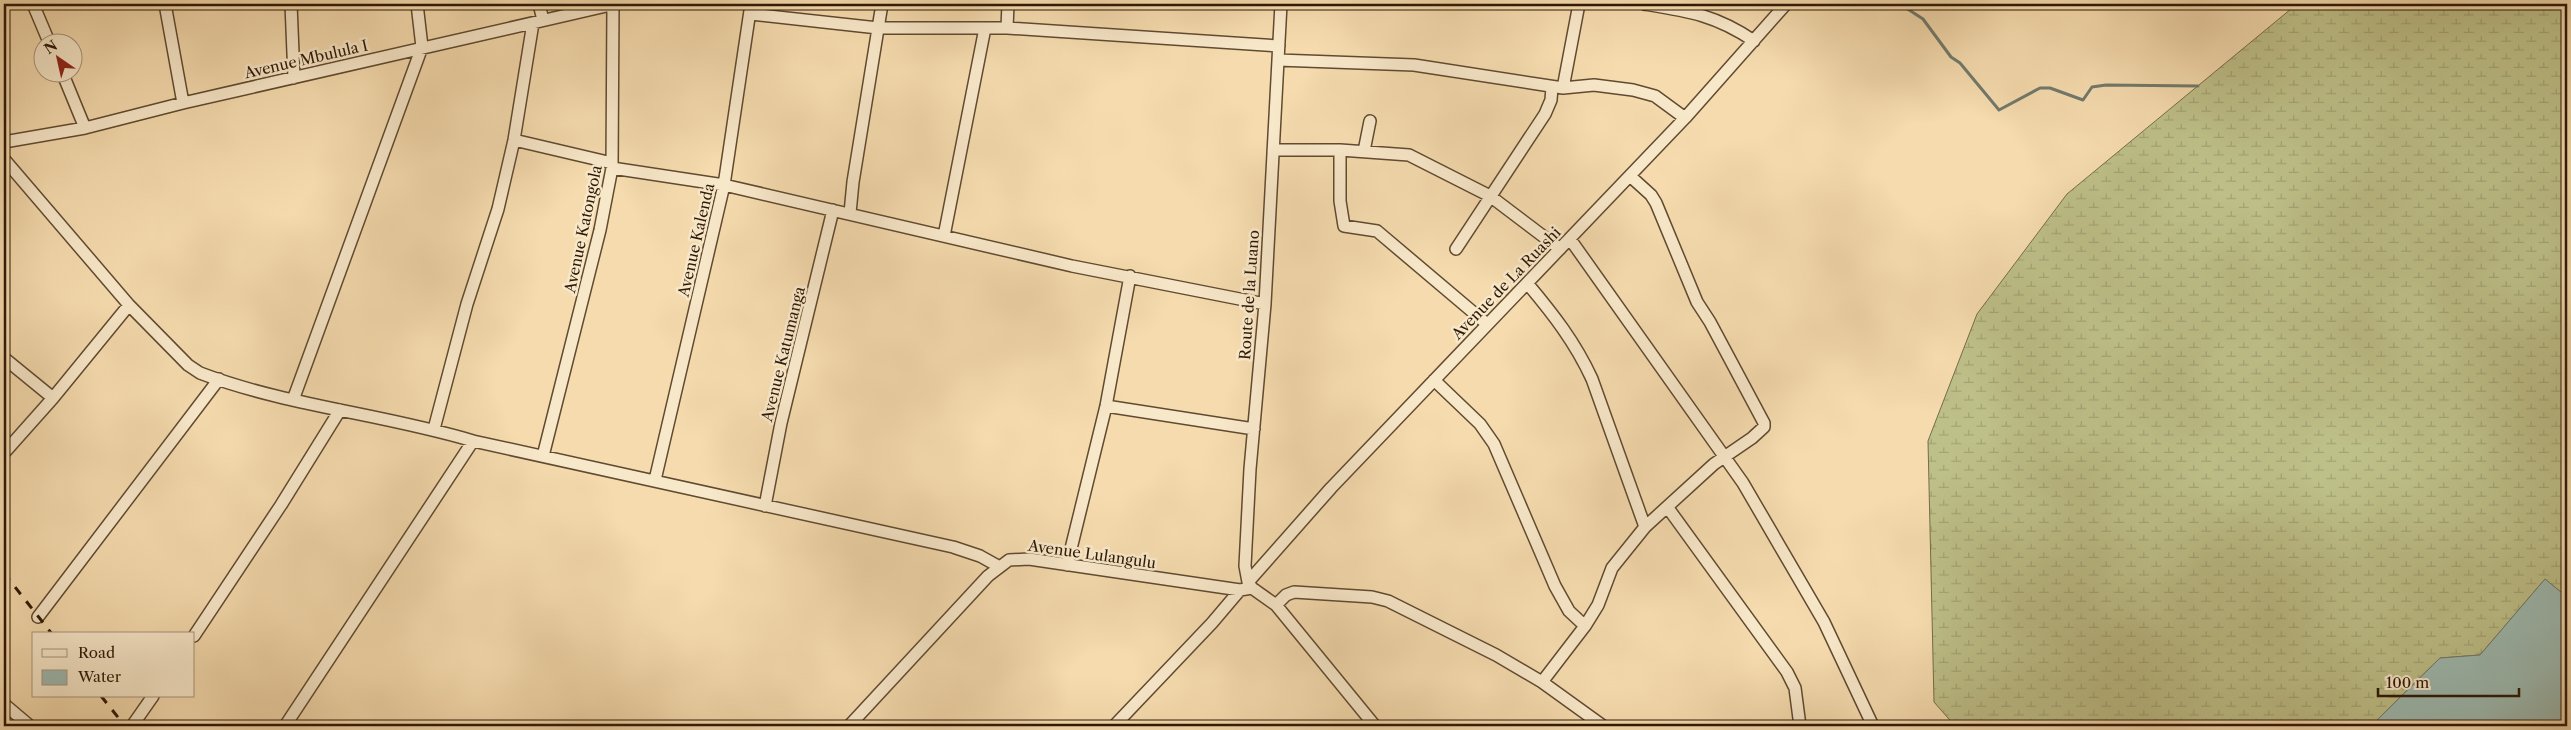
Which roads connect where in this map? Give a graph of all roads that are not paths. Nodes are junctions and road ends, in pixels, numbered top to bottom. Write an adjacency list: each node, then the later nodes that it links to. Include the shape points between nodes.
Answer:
1 (33, 4): 18 (street)
2 (165, 4): 26 (street)
3 (291, 4): 23 (street)
4 (417, 4): 21 (street)
5 (539, 4): 14 (street)
6 (614, 4): 14 (street, Avenue Mbulula I); 36 (street, Avenue Katongola)
7 (882, 4): 15 (street)
8 (1008, 4): 17 (street)
9 (1281, 4): 20 (street, Route de la Luano)
10 (1579, 4): 25 (street)
11 (1644, 4): 19 (street, via 1713,18)
12 (1786, 4): 19 (street, Avenue de La Ruashi)
13 (751, 9): 15 (street); 38 (street, Avenue Kalenda)
14 (538, 21): 21 (street, Avenue Mbulula I); 30 (street)
15 (878, 28): 16 (street); 41 (street)
16 (984, 28): 17 (street); 42 (street)
17 (1007, 28): 20 (street)
18 (45, 32)
19 (1754, 41): 27 (street, Avenue de La Ruashi)
20 (1279, 46): 22 (street, Route de la Luano)
21 (422, 47): 23 (street, Avenue Mbulula I); 55 (street)
22 (1278, 60): 25 (street, via 1414,65); 32 (street, Route de la Luano)
23 (294, 78): 26 (street, Avenue Mbulula I)
24 (66, 82): 29 (street)
25 (1557, 87): 27 (street, via 1594,85 1644,92); 39 (street, via 1544,114)
26 (183, 102): 29 (street, Avenue Mbulula I)
27 (1684, 118): 37 (street, Avenue de La Ruashi)
28 (1370, 120): 34 (street)
29 (85, 128): 31 (street, Avenue Mbulula I)
30 (514, 140): 36 (street); 58 (street, via 498,209 467,304)
31 (4, 142)
32 (1273, 150): 33 (street); 48 (street, Route de la Luano)
33 (1340, 150): 34 (street); 50 (street, via 1340,209 1344,226 1378,231)
34 (1364, 151): 39 (street, via 1409,156)
35 (4, 159): 49 (street)
36 (612, 166): 38 (street); 62 (street, Avenue Katongola, via 598,239)
37 (1630, 176): 43 (street, Avenue de La Ruashi); 63 (street, via 1656,204 1697,302 1764,423 1762,431)
38 (724, 185): 40 (street); 64 (street, Avenue Kalenda)
39 (1490, 196): 44 (street); 45 (street)
40 (833, 210): 41 (street); 65 (street, Avenue Katumanga, via 781,423)
41 (850, 213): 42 (street)
42 (944, 236): 46 (street)
43 (1570, 239): 45 (street, Avenue de La Ruashi); 63 (street)
44 (1456, 249)
45 (1560, 249): 47 (street, Avenue de La Ruashi)
46 (1130, 276): 48 (street); 56 (street)
47 (1527, 283): 50 (street, Avenue de La Ruashi); 67 (street, via 1571,337 1582,357)
48 (1265, 304): 59 (street, Route de la Luano)
49 (129, 305): 52 (street, via 194,370); 54 (street)
50 (1487, 324): 53 (street, Avenue de La Ruashi)
51 (4, 358): 54 (street)
52 (219, 379): 55 (street); 72 (street)
53 (1434, 380): 70 (street, Avenue de La Ruashi, via 1331,488); 73 (street, via 1480,424 1494,444 1555,586 1569,611)
54 (53, 398): 61 (street)
55 (293, 400): 57 (street)
56 (1106, 406): 59 (street); 68 (street)
57 (340, 410): 58 (street); 74 (street)
58 (434, 429): 60 (street)
59 (1254, 429): 70 (street, Route de la Luano, via 1245,566)
60 (473, 440): 62 (street); 80 (street)
61 (4, 452)
62 (543, 456): 64 (street)
63 (1725, 457): 66 (street, via 1708,468); 86 (street, via 1759,508 1824,622)
64 (654, 480): 65 (street)
65 (765, 506): 69 (street, via 953,547)
66 (1668, 508): 67 (street); 85 (street, via 1787,672 1795,688)
67 (1645, 527): 73 (street, via 1612,568 1598,605)
68 (1068, 565): 69 (street, Avenue Lulangulu, via 1015,559); 70 (street, Avenue Lulangulu)
69 (998, 566): 81 (street)
70 (1247, 586): 71 (street); 82 (street, Avenue de La Ruashi)
71 (1276, 605): 75 (street, via 1294,592 1388,601 1470,641); 83 (street)
72 (38, 617)
73 (1585, 626): 75 (street)
74 (195, 634)
75 (1542, 682): 84 (street)
76 (152, 698): 79 (street)
77 (4, 704): 78 (street)
78 (30, 726)
79 (132, 726)
80 (285, 726)
81 (849, 726)
82 (1114, 726)
83 (1375, 726)
84 (1603, 726)
85 (1800, 726)
86 (1873, 726)

